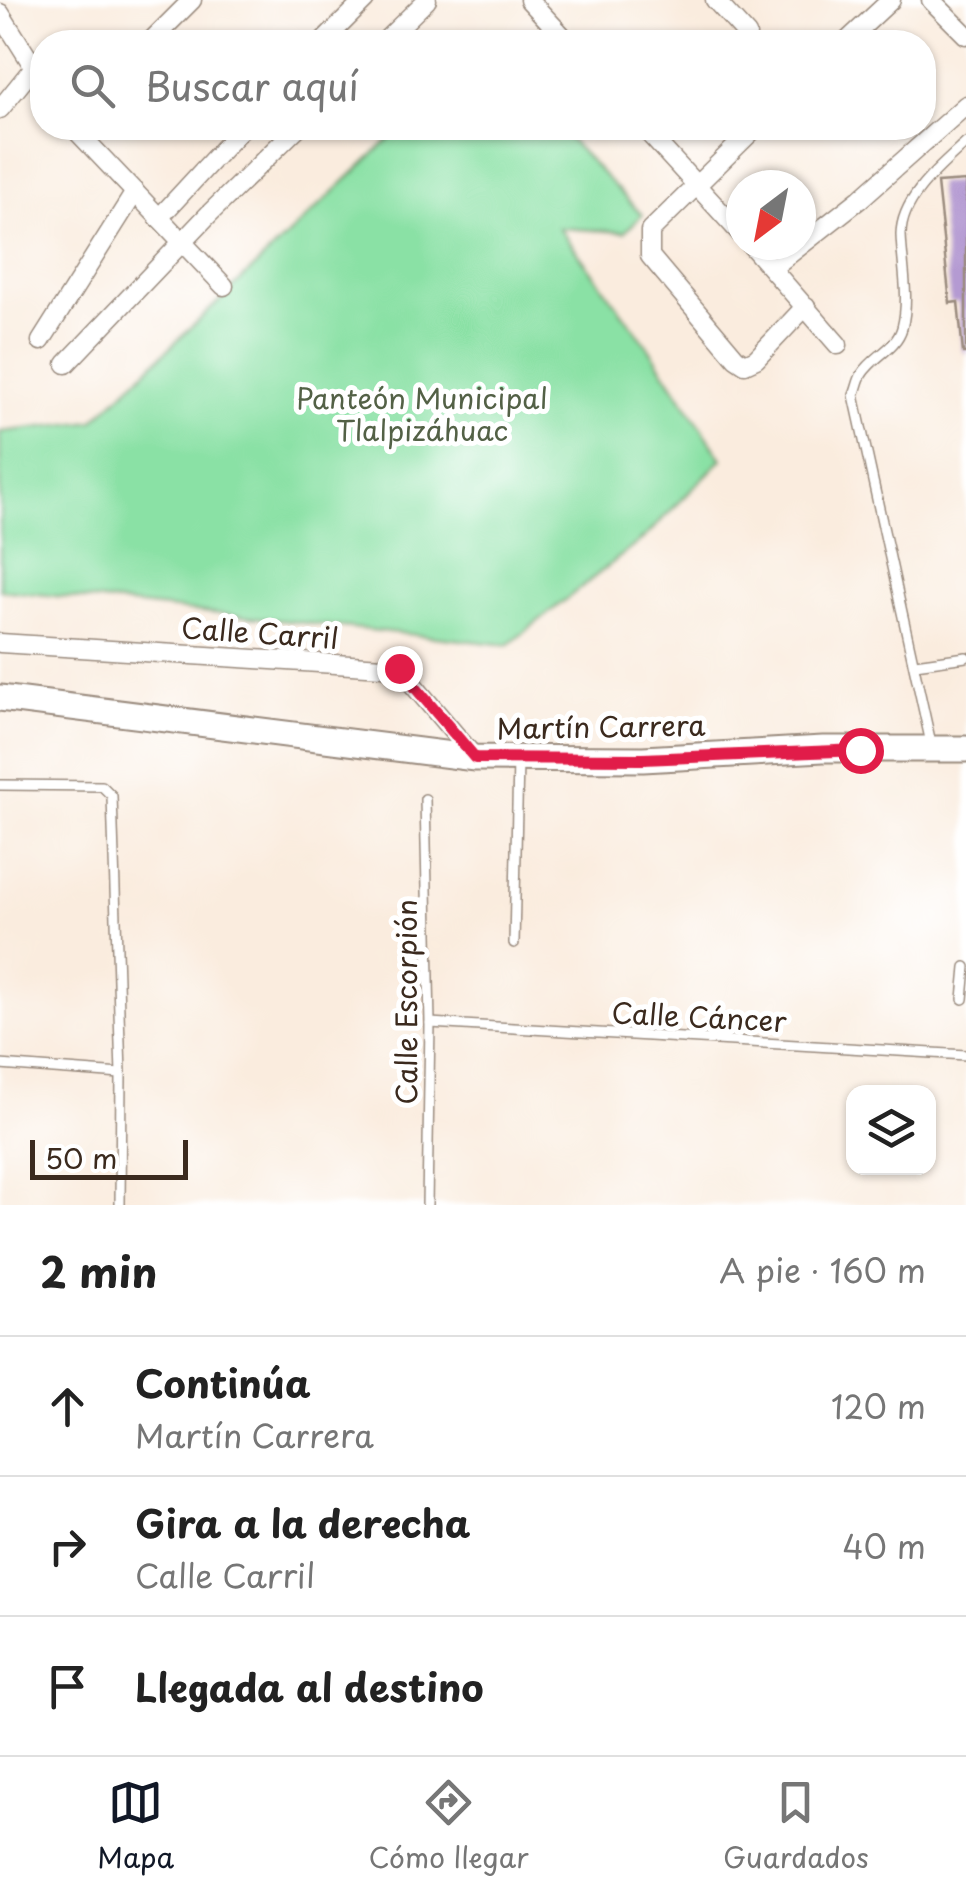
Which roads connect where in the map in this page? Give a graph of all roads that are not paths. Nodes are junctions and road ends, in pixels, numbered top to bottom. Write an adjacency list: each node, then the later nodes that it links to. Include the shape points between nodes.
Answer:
1 (192, 0): 9 (street)
2 (365, 0): 10 (street)
3 (530, 0): 12 (street)
4 (715, 0): 13 (street)
5 (892, 0): 14 (street)
6 (931, 0): 15 (street)
7 (418, 3): 11 (street)
8 (0, 13): 16 (street)
9 (162, 30)
10 (342, 30)
11 (394, 30)
12 (557, 30)
13 (742, 30)
14 (859, 30)
15 (966, 35)
16 (30, 61)
17 (30, 81): 19 (street)
18 (966, 105): 20 (street)
19 (0, 109)
20 (936, 132)
21 (85, 140): 31 (street)
22 (230, 140): 28 (street)
23 (285, 140): 30 (street)
24 (655, 140): 29 (street)
25 (742, 140): 29 (street)
26 (927, 140): 36 (street)
27 (966, 143): 44 (lane, via 908,210 901,230 902,328 862,374 854,396)
28 (210, 160): 30 (street); 32 (street)
29 (694, 184): 33 (street); 38 (street, via 650,232 650,256 736,358 745,364 756,359)
30 (238, 186): 34 (street)
31 (135, 192): 32 (street); 39 (street)
32 (159, 218): 34 (street)
33 (726, 218)
34 (182, 244): 37 (street); 41 (street)
35 (765, 260): 36 (street)
36 (772, 268): 38 (street)
37 (224, 286)
38 (806, 306): 40 (street)
39 (41, 341)
40 (838, 345)
41 (66, 364)
42 (0, 643): 48 (street, Calle Carril, via 399,668)
43 (966, 656): 44 (lane)
44 (914, 664): 47 (lane)
45 (0, 698): 48 (main road, Martín Carrera)
46 (966, 749): 47 (main road, Martín Carrera)
47 (933, 750): 49 (main road, Martín Carrera)
48 (475, 758): 49 (main road, Martín Carrera)
49 (518, 758): 52 (lane)
50 (0, 785): 58 (lane, via 102,786 112,796)
51 (426, 799): 55 (lane, Calle Escorpión)
52 (514, 942)
53 (966, 966): 54 (lane)
54 (963, 999)
55 (430, 1023): 56 (lane, Calle Cáncer); 60 (lane, Calle Escorpión)
56 (966, 1055)
57 (0, 1065): 58 (lane)
58 (121, 1074): 59 (lane)
59 (120, 1205)
60 (427, 1205)

